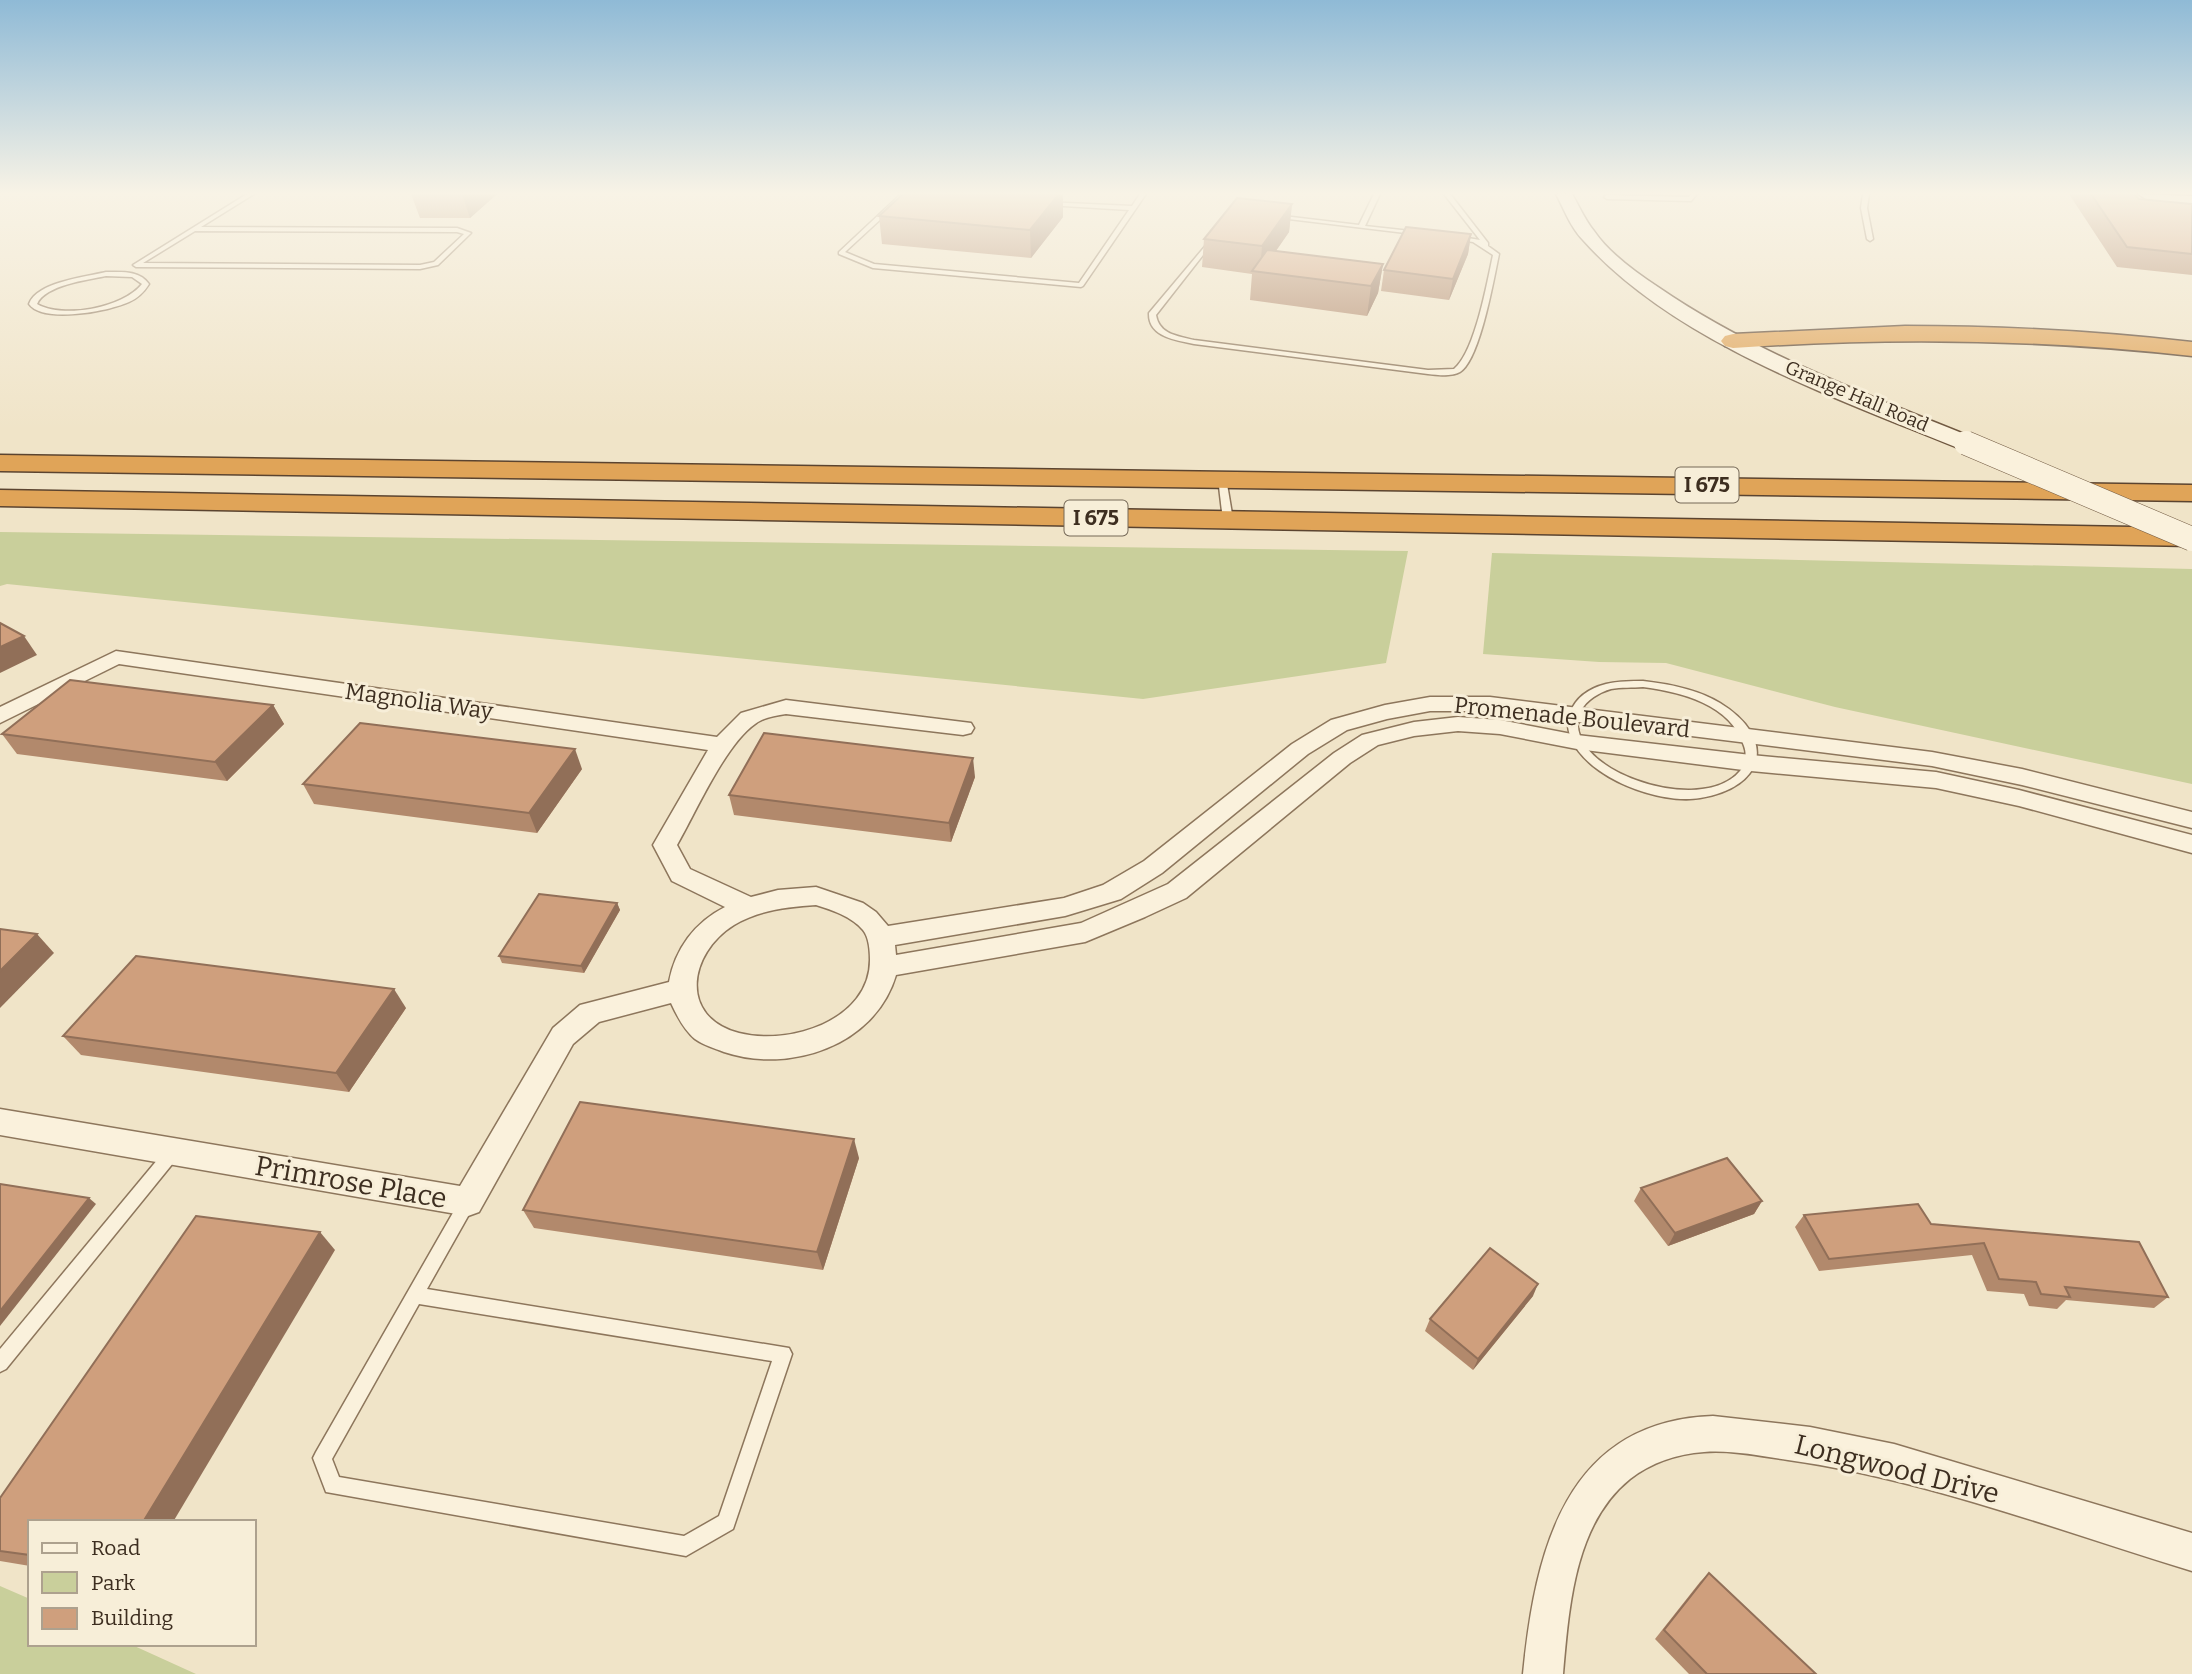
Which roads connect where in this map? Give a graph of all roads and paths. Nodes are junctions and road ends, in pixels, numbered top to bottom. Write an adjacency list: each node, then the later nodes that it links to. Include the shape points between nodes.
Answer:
1 (125, 272): 7 (lane)
2 (940, 272): 3 (lane, via 1081,285)
3 (1090, 272)
4 (1186, 272): 5 (lane, via 1152,315 1157,330 1194,342 1429,372 1459,371 1465,363)
5 (1492, 272)
6 (1625, 272): 8 (main road, Grange Hall Road)
7 (122, 274): 7 (lane, via 70,281 42,292 33,303 48,312 83,311 125,301 144,290 142,278)
8 (1733, 341): 9 (highway, via 1958,333); 15 (main road, Grange Hall Road, bridge)
9 (2192, 349)
10 (0, 463): 11 (highway, I 675)
11 (1222, 478): 12 (highway, I 675); 14 (lane)
12 (2192, 493)
13 (0, 498): 14 (highway, I 675)
14 (1228, 520): 15 (highway, I 675)
15 (2192, 538)
16 (1572, 713): 19 (street, Promenade Boulevard); 19 (lane, via 1586,696 1608,687 1660,686 1722,710); 20 (lane); 26 (street, Promenade Boulevard, via 1490,704 1430,704 1339,725 1300,749 1153,867 1112,892 1065,907)
17 (0, 716): 21 (street, Magnolia Way, via 117,657)
18 (963, 729): 21 (street, via 786,707 745,718)
19 (1748, 736): 22 (lane); 23 (street, Promenade Boulevard, via 1932,759)
20 (1577, 742): 22 (street, Promenade Boulevard); 22 (lane, via 1612,774 1649,789 1693,795 1722,790 1742,780); 27 (street, Promenade Boulevard, via 1458,724 1370,740 1167,896 1086,932)
21 (722, 745): 25 (street, via 666,845 681,875)
22 (1751, 763): 24 (street, Promenade Boulevard, via 1936,780)
23 (2192, 820)
24 (2192, 844)
25 (747, 906): 26 (street, via 782,897 816,896 845,904 873,924); 28 (street, via 714,926 693,949)
26 (880, 937): 27 (street)
27 (885, 967): 28 (street, via 877,991 848,1023 819,1040 785,1049 737,1046 706,1032 686,1009)
28 (681, 990): 31 (street, Primrose Place, via 590,1013 563,1035)
29 (0, 1122): 30 (street, Primrose Place)
30 (173, 1152): 31 (street, Primrose Place); 33 (lane)
31 (468, 1202): 32 (lane)
32 (414, 1295): 32 (lane, via 323,1458 332,1485 686,1546 726,1522 783,1354)
33 (0, 1363)
34 (2192, 1552): 35 (street, Longwood Drive, via 1914,1467 1838,1449 1728,1435 1679,1437 1627,1459 1591,1495 1566,1546 1549,1608)
35 (1543, 1674)

